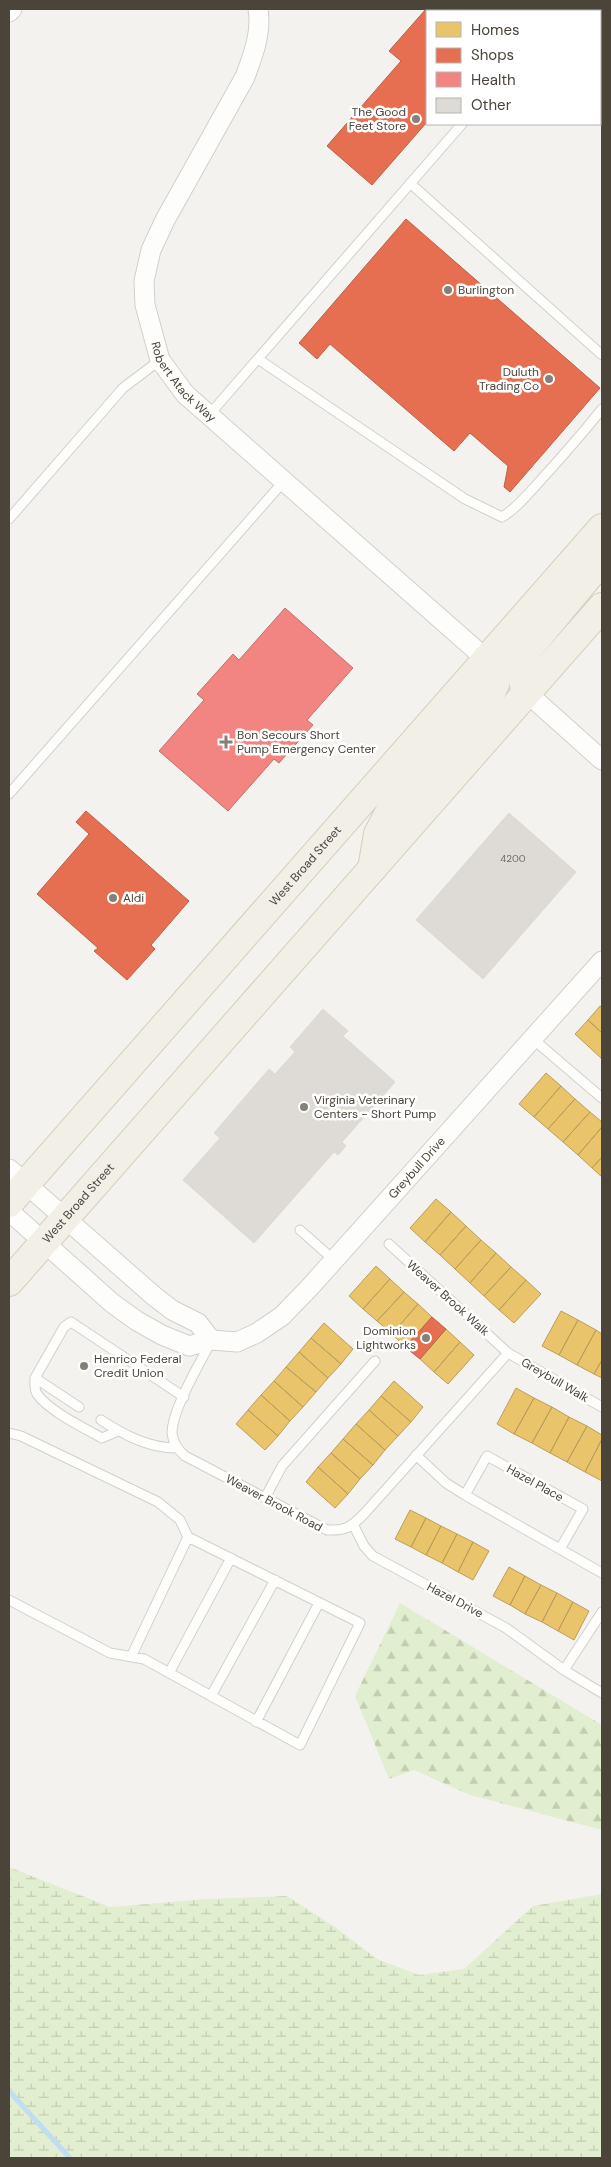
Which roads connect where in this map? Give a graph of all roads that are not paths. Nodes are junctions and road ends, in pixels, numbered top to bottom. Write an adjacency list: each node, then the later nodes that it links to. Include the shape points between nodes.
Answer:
1 (12, 9): 3 (street)
2 (258, 9): 8 (street, Robert Atack Way, via 258,34 245,77 151,250 144,281 145,305)
3 (9, 12)
4 (461, 125): 5 (lane)
5 (410, 183): 6 (lane); 7 (lane)
6 (602, 355)
7 (258, 359): 9 (lane, via 465,499 502,516 531,491); 10 (lane)
8 (160, 360): 10 (street, Robert Atack Way, via 185,394); 12 (lane, via 123,388)
9 (602, 409)
10 (209, 415): 11 (street, Robert Atack Way)
11 (284, 481): 16 (street, Robert Atack Way); 19 (lane)
12 (9, 519)
13 (602, 528): 16 (main road, West Broad Street)
14 (602, 560): 17 (main road, via 518,661)
15 (602, 607): 17 (main road, West Broad Street)
16 (486, 659): 20 (main road, via 497,675 490,694 390,811 378,834); 24 (main road, West Broad Street)
17 (526, 692): 18 (street); 20 (main road, West Broad Street)
18 (602, 760)
19 (9, 794)
20 (372, 869): 26 (main road, West Broad Street)
21 (602, 961): 22 (street, Greybull Drive)
22 (533, 1039): 23 (lane); 30 (street, Greybull Drive)
23 (602, 1098)
24 (14, 1185): 26 (street)
25 (9, 1211): 28 (street, Greybull Drive)
26 (65, 1218): 28 (main road, West Broad Street); 32 (street, via 154,1296 172,1310 198,1323)
27 (300, 1230): 30 (lane)
28 (44, 1242): 31 (main road, West Broad Street); 32 (street, Greybull Drive, via 137,1321 189,1346)
29 (389, 1244): 33 (lane, Weaver Brook Walk)
30 (334, 1260): 32 (street, Greybull Drive, via 282,1316 257,1333 238,1342)
31 (9, 1282)
32 (211, 1340): 36 (lane)
33 (508, 1353): 38 (lane, Greybull Walk); 43 (lane)
34 (375, 1361): 45 (lane, via 282,1466)
35 (35, 1378): 36 (lane, via 64,1327 71,1322); 37 (lane); 40 (lane, via 34,1388 38,1395 62,1414 102,1438)
36 (184, 1397): 42 (lane, via 174,1418 172,1435)
37 (79, 1407)
38 (602, 1407)
39 (101, 1420): 40 (lane)
40 (118, 1431): 42 (lane, via 158,1448)
41 (9, 1432): 47 (lane, via 158,1502 180,1520)
42 (176, 1448): 45 (lane, Weaver Brook Road, via 185,1456)
43 (416, 1455): 44 (lane, via 446,1483); 46 (lane)
44 (465, 1495): 48 (lane); 48 (lane, Hazel Place, via 487,1456 583,1509)
45 (265, 1498): 46 (lane, Weaver Brook Road, via 327,1530 342,1531)
46 (353, 1524): 56 (lane, Hazel Drive, via 373,1556 506,1628)
47 (188, 1537): 49 (lane); 55 (lane)
48 (560, 1549): 50 (lane)
49 (231, 1558): 51 (lane); 57 (lane)
50 (602, 1574)
51 (275, 1580): 53 (lane); 59 (lane)
52 (9, 1600): 55 (lane, via 110,1653)
53 (319, 1603): 60 (lane); 60 (lane, via 360,1623 300,1745)
54 (602, 1612): 56 (lane)
55 (131, 1657): 57 (lane, via 144,1659)
56 (564, 1670): 58 (lane, Hazel Drive)
57 (169, 1673): 59 (lane)
58 (602, 1693)
59 (211, 1696): 60 (lane)
60 (256, 1722)

